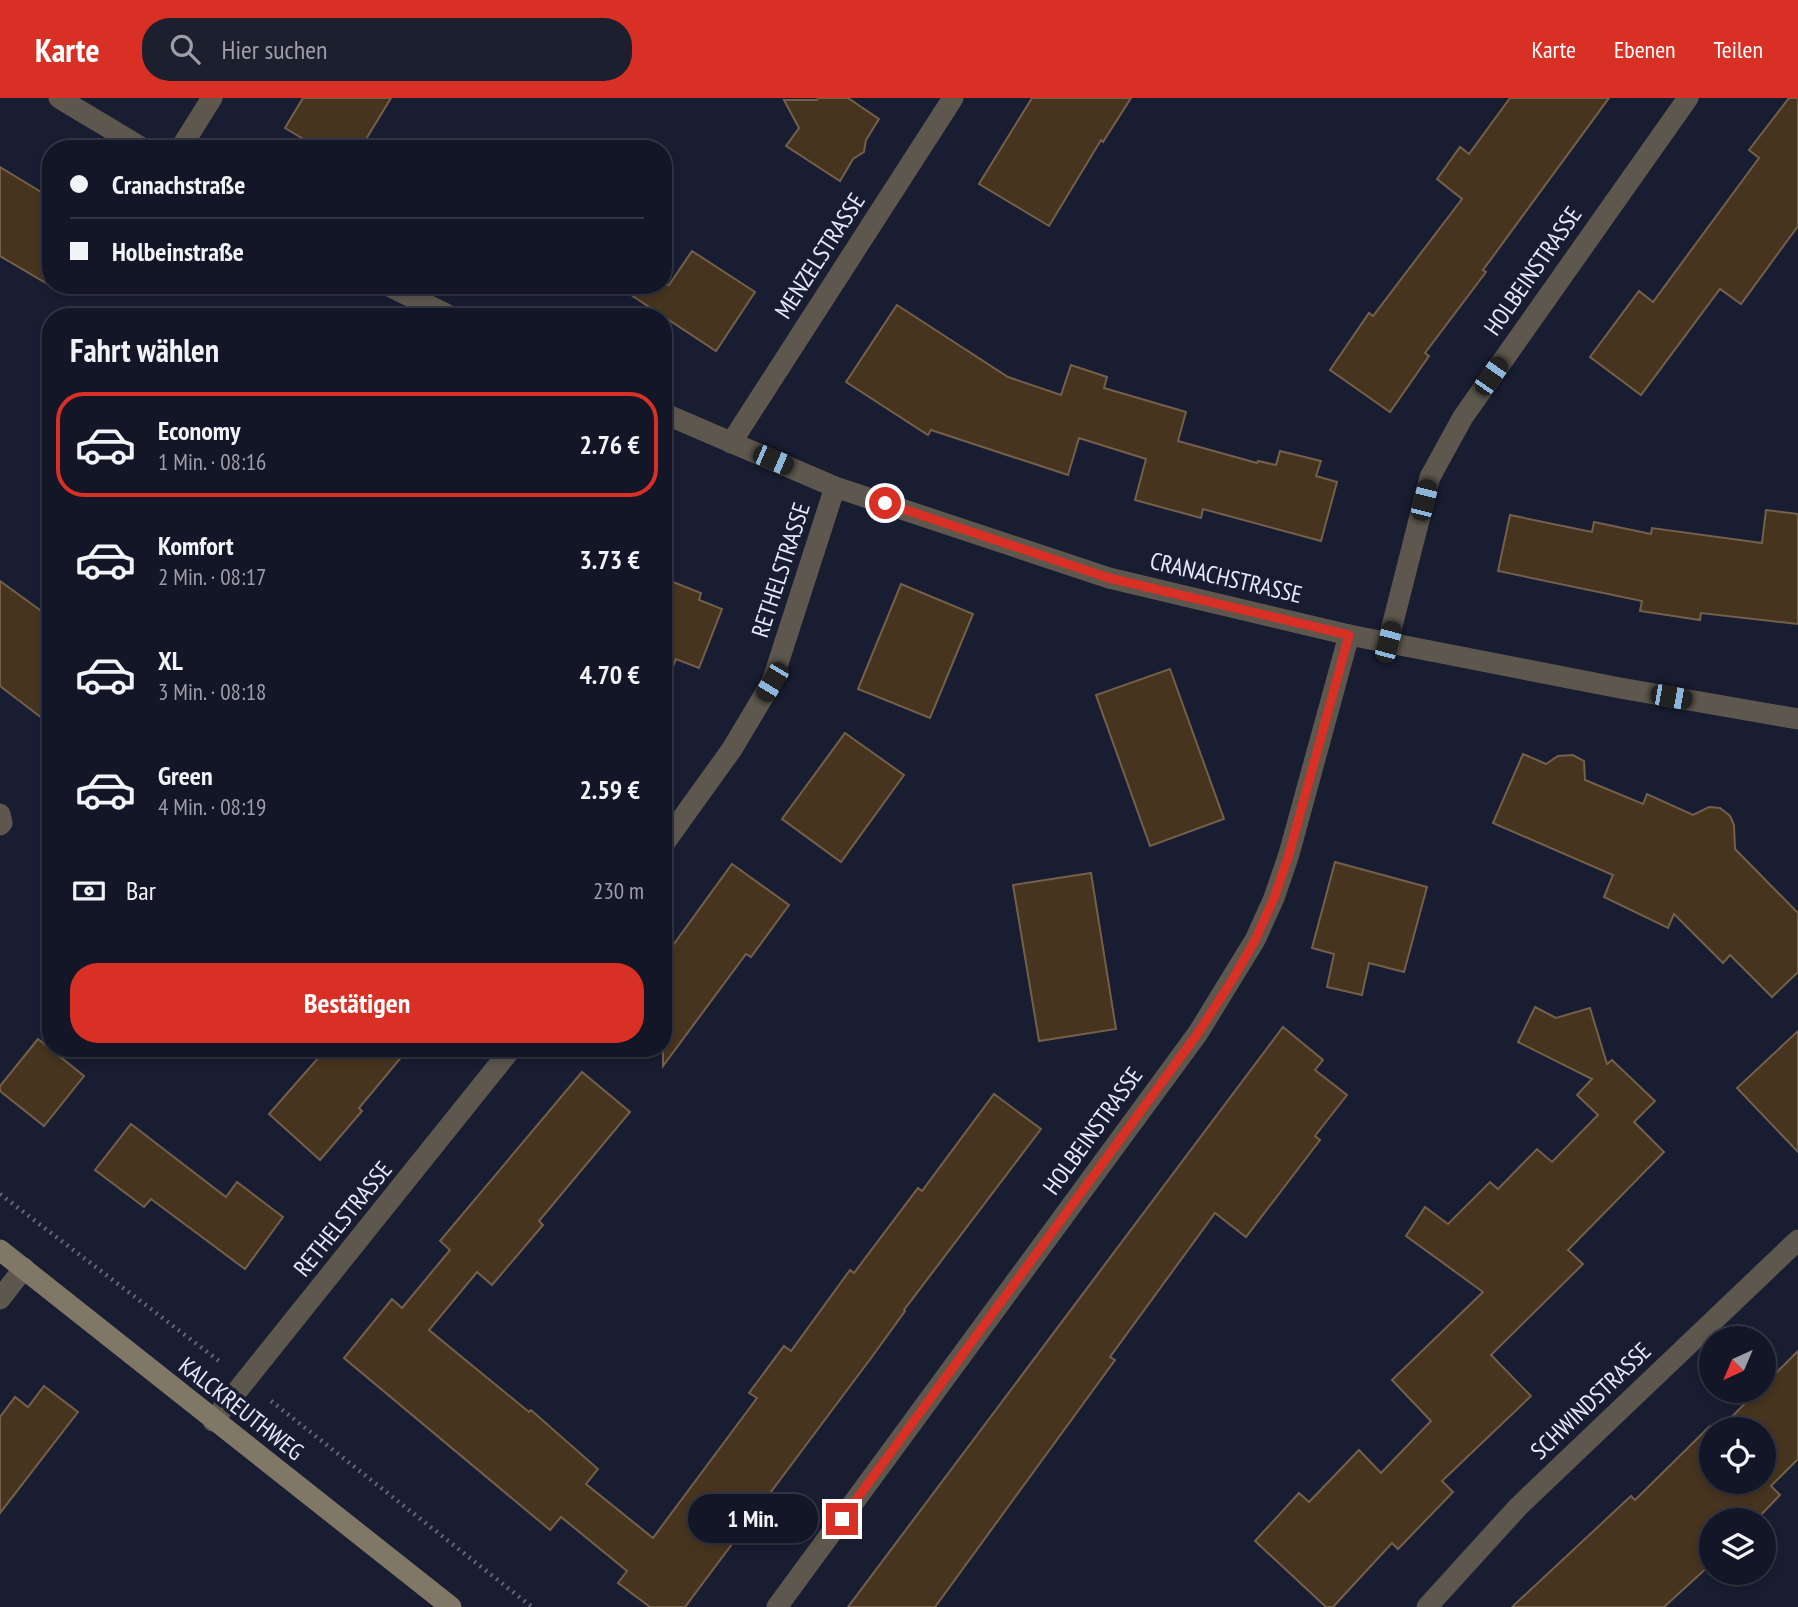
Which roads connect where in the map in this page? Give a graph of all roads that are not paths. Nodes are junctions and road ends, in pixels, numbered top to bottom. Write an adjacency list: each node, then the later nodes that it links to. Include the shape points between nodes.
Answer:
1 (59, 98): 5 (street)
2 (212, 98): 6 (street)
3 (953, 98): 10 (street, MENZELSTRASSE)
4 (1688, 98): 13 (street, HOLBEINSTRASSE, via 1463,417 1430,477)
5 (129, 140)
6 (186, 140)
7 (405, 294): 8 (street)
8 (434, 308)
9 (672, 417): 10 (street, CRANACHSTRASSE)
10 (731, 443): 11 (street, CRANACHSTRASSE)
11 (835, 487): 12 (street, CRANACHSTRASSE, via 1109,578); 17 (street, RETHELSTRASSE, via 772,682 732,749)
12 (1349, 635): 13 (street, CRANACHSTRASSE); 25 (street, HOLBEINSTRASSE, via 1289,854 1269,908 1234,977 1190,1044)
13 (1388, 642): 14 (street, CRANACHSTRASSE)
14 (1798, 719)
15 (0, 814): 16 (street)
16 (0, 825)
17 (672, 832)
18 (505, 1057): 23 (street, RETHELSTRASSE)
19 (1798, 1240): 26 (street, SCHWINDSTRASSE, via 1518,1507)
20 (0, 1250): 21 (street, KALCKREUTHWEG)
21 (24, 1268): 22 (street); 23 (street, KALCKREUTHWEG)
22 (0, 1299)
23 (213, 1421): 24 (street, KALCKREUTHWEG)
24 (440, 1604)
25 (777, 1607)
26 (1427, 1607)

